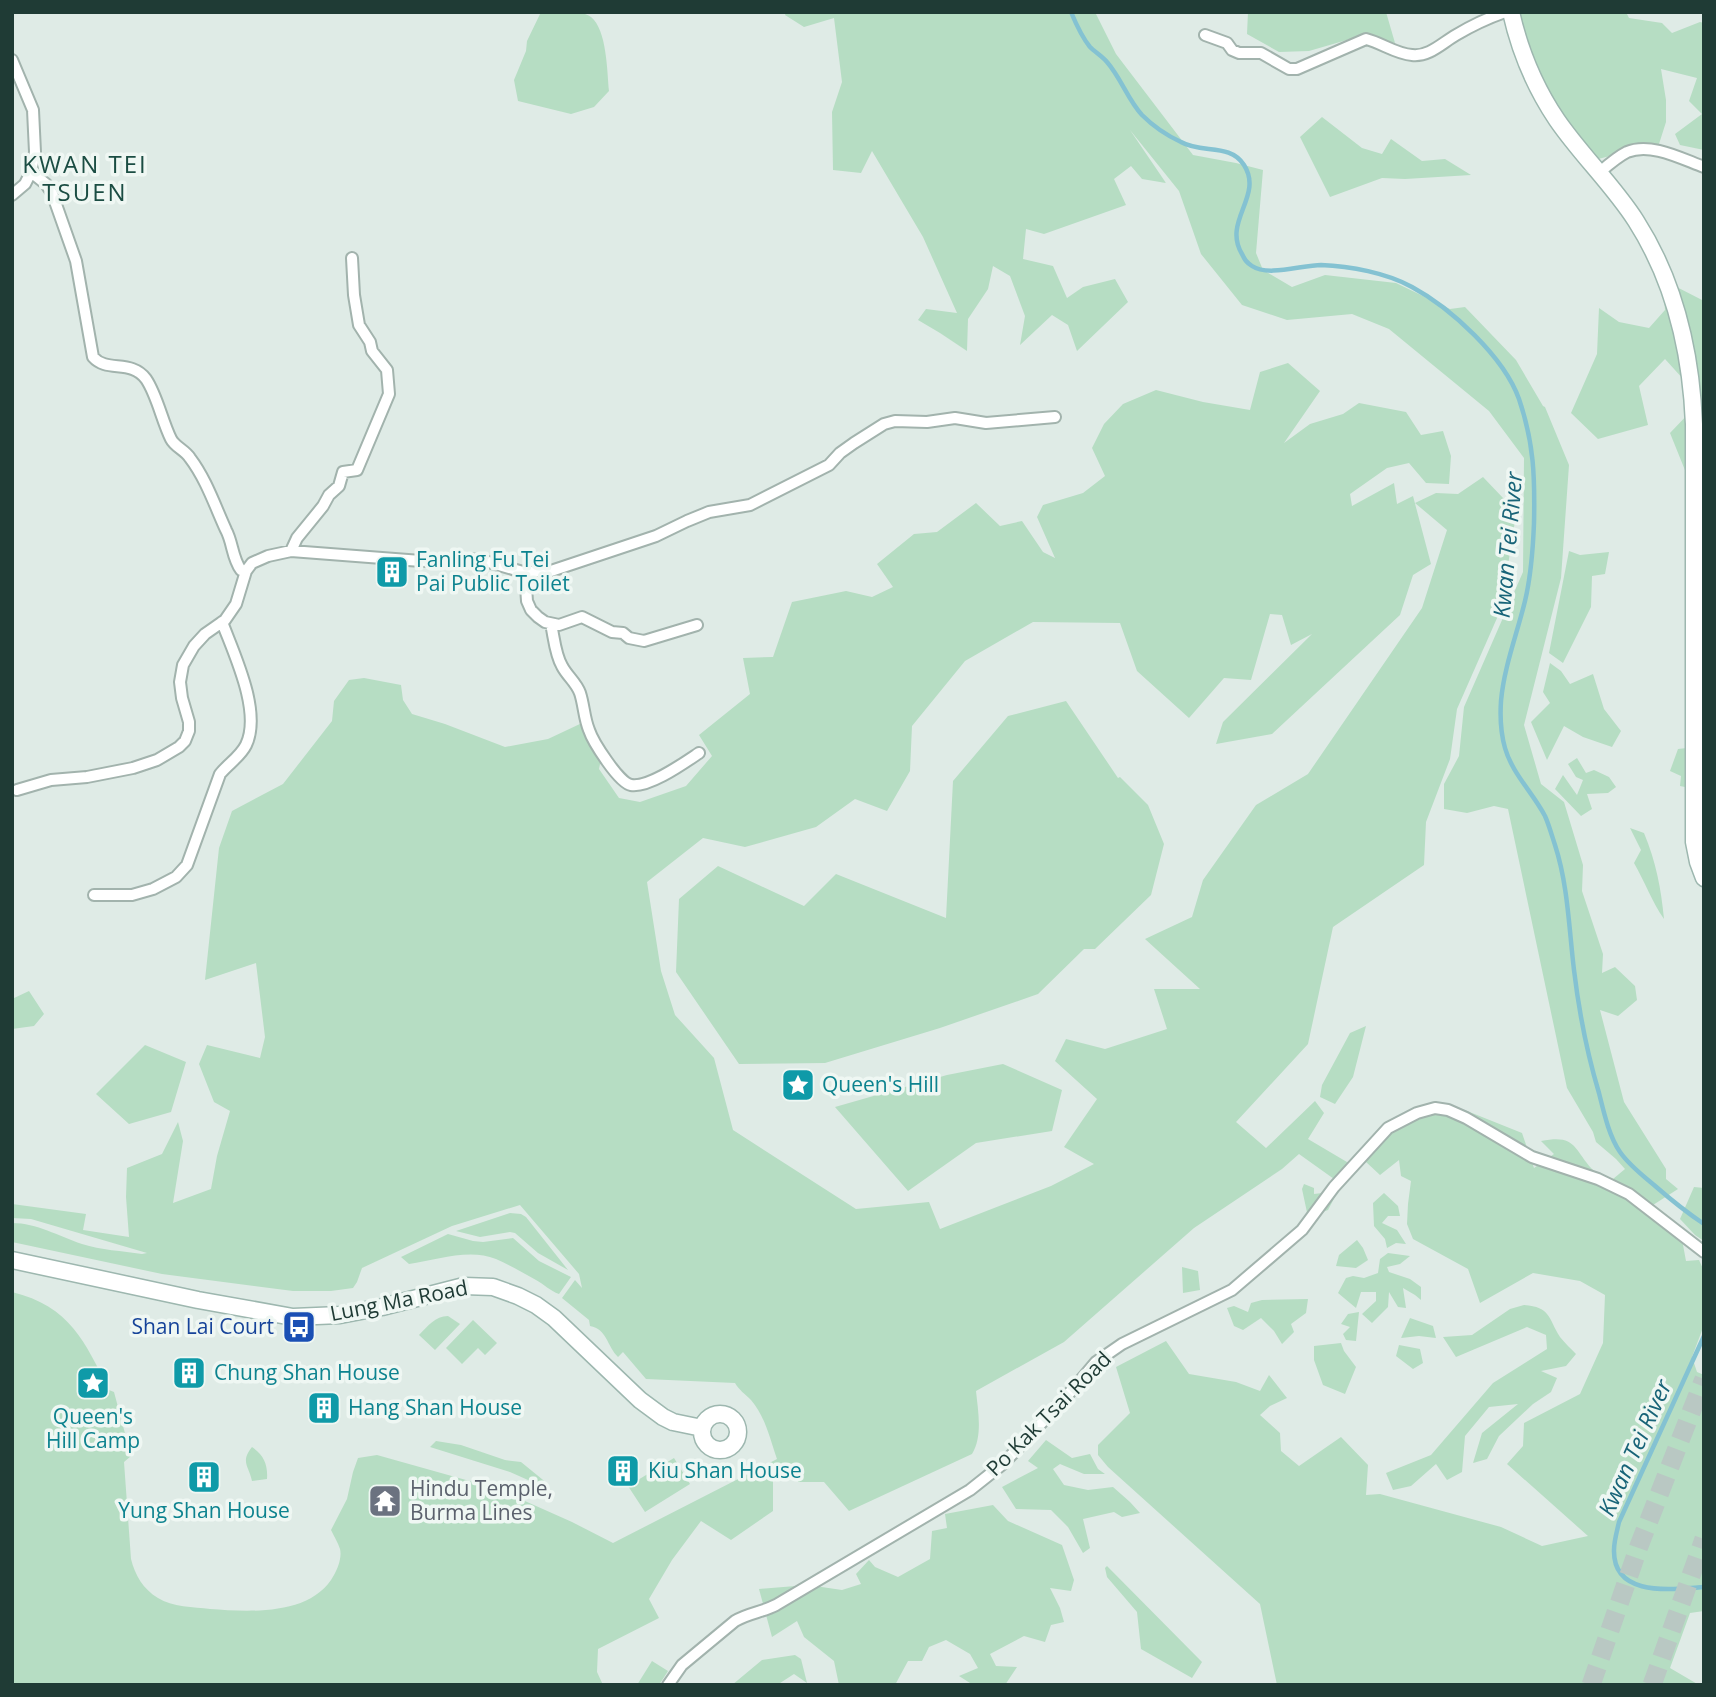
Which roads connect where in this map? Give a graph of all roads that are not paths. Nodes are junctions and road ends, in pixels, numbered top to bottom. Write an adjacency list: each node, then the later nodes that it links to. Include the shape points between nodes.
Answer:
1 (1505, 12): 3 (street, via 1427,53 1402,53 1366,39 1297,69 1261,53 1239,53)
2 (1511, 12): 7 (street, via 1541,94)
3 (1205, 35)
4 (12, 60): 6 (street, via 33,110)
5 (1704, 167): 7 (street, via 1640,149 1622,155)
6 (31, 172): 8 (street); 12 (street, via 52,194 76,261 93,357 106,365 140,372 148,382 172,442 188,454 202,478 229,534 236,564)
7 (1600, 172): 19 (street, via 1658,260 1674,300 1689,363 1694,424 1694,842)
8 (12, 195)
9 (352, 258): 11 (street, via 359,325 387,370 389,394 357,470 343,472 339,486)
10 (1055, 417): 13 (street, via 884,424 839,453 829,465 750,505 709,512 656,536 551,572)
11 (291, 551): 12 (street, via 252,563); 13 (street, via 421,561 469,559)
12 (246, 571): 14 (street, via 236,604)
13 (525, 572): 15 (street, via 531,610)
14 (222, 622): 18 (street, via 194,646 183,665 180,682 189,722 179,747 133,768); 20 (street, via 249,696 246,745 220,774 187,865 176,877 132,895)
15 (551, 624): 16 (street, via 582,617 644,641); 17 (street, via 562,667 580,694 588,729 623,782 650,782)
16 (697, 625)
17 (699, 753)
18 (17, 790)
19 (1704, 878)
20 (93, 895)
21 (1704, 1252): 24 (street, Po Kak Tsai Road, via 1629,1194 1532,1157 1448,1110 1417,1113 1388,1128 1302,1230 1233,1290 1122,1344 1096,1362 1004,1463 970,1490 769,1609 741,1617 682,1665)
22 (12, 1260): 23 (street, Lung Ma Road, via 293,1317 340,1315 464,1286 493,1287 554,1318 663,1417)
23 (702, 1427)
24 (668, 1685)

